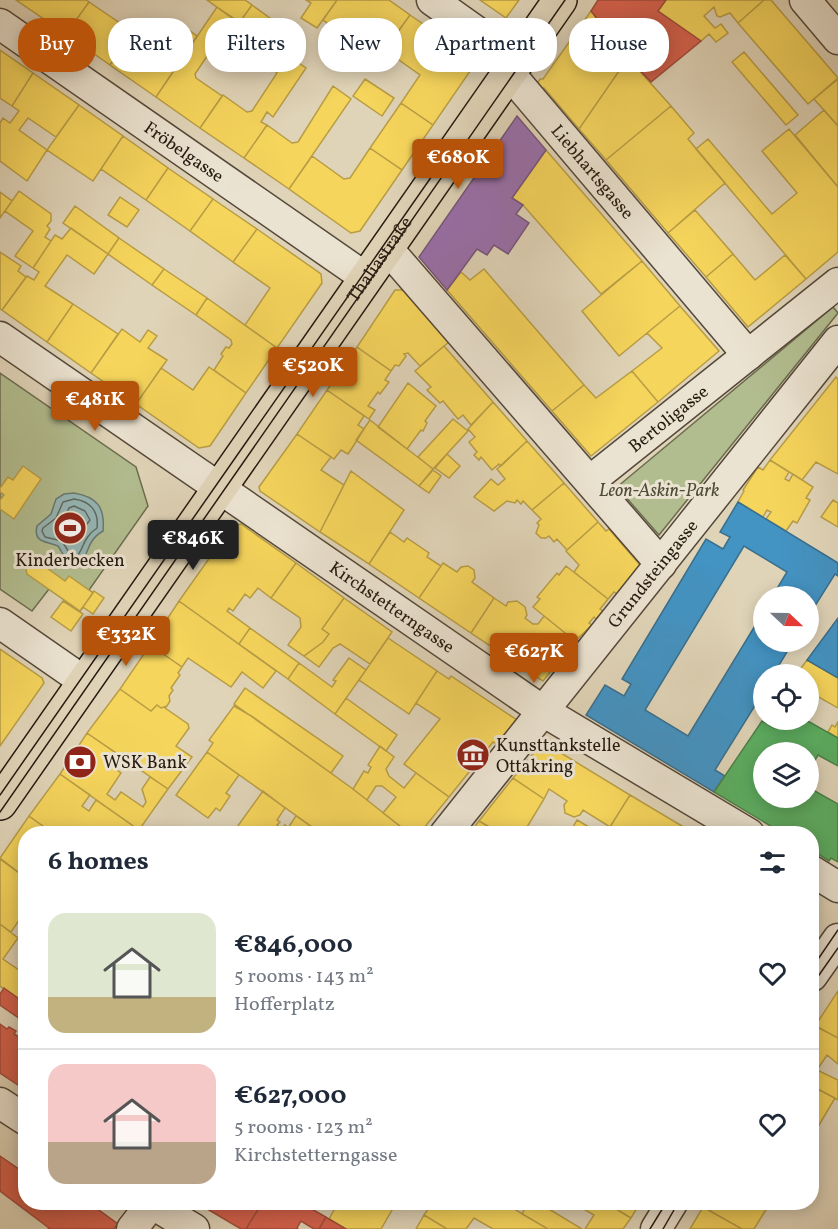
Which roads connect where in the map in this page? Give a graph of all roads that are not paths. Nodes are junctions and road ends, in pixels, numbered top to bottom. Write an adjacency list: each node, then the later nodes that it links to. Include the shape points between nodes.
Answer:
1 (432, 0): 6 (street, Liebhartsgasse, via 494,44)
2 (560, 0): 6 (main road, Thaliastraße)
3 (810, 2): 5 (street)
4 (0, 24): 8 (street, Fröbelgasse)
5 (838, 39)
6 (508, 73): 7 (main road, Thaliastraße); 12 (street, Liebhartsgasse)
7 (387, 248): 8 (main road, Thaliastraße); 15 (street)
8 (366, 278): 16 (main road, Thaliastraße)
9 (838, 283): 12 (street)
10 (0, 337): 14 (street, Kirchstetterngasse)
11 (838, 341): 17 (street, Grundsteingasse)
12 (747, 355): 15 (street, Bertoligasse)
13 (24, 370): 14 (street, via 92,417)
14 (123, 422): 16 (street, Kirchstetterngasse)
15 (590, 482): 17 (street)
16 (219, 489): 19 (main road, Thaliastraße); 20 (street, Kirchstetterngasse)
17 (661, 564): 20 (street, Grundsteingasse)
18 (0, 623): 19 (street)
19 (85, 682): 21 (main road)
20 (543, 711): 22 (street, Grundsteingasse); 23 (street, Kirchstetterngasse)
21 (0, 803)
22 (451, 826)
23 (736, 826)
24 (819, 875): 25 (street)
25 (838, 887)
26 (838, 939): 27 (street)
27 (819, 966)
28 (0, 1103): 29 (street)
29 (18, 1115)
30 (147, 1210): 33 (street)
31 (163, 1210): 34 (street)
32 (668, 1210): 35 (street)
33 (132, 1229)
34 (194, 1229)
35 (656, 1229)

